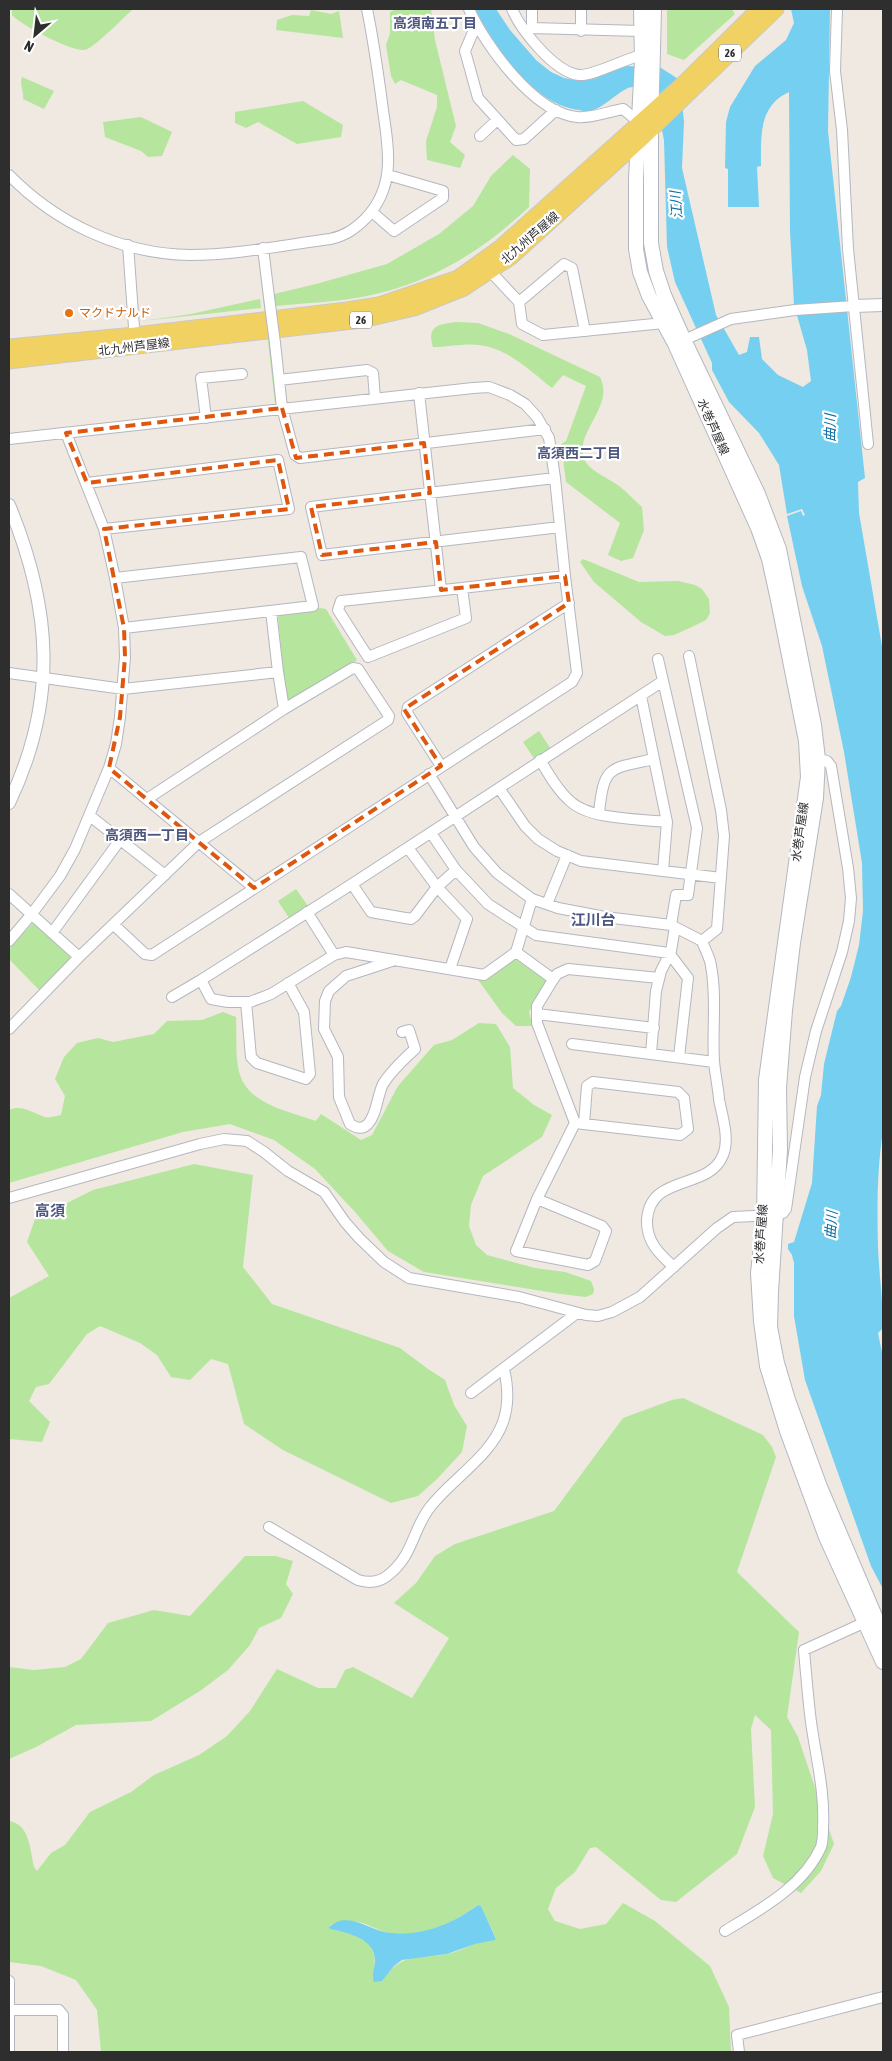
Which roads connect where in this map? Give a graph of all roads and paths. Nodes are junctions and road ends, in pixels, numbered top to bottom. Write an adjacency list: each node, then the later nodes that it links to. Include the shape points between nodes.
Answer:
1 (368, 9): 23 (street, via 387,140)
2 (469, 9): 11 (street)
3 (512, 9): 12 (street)
4 (532, 9): 12 (street)
5 (581, 9): 13 (street)
6 (641, 9): 14 (main road, 水巻芦屋線)
7 (654, 9): 15 (main road, 水巻芦屋線)
8 (759, 9): 16 (main road, 北九州芦屋線 / 26)
9 (776, 9): 16 (main road, 北九州芦屋線 / 26)
10 (837, 9): 30 (street, via 835,71 842,130)
11 (478, 30): 17 (street, via 521,84); 19 (street, via 473,32 465,52 478,98)
12 (529, 30): 13 (street); 15 (street, via 539,50 567,71 580,75)
13 (581, 31): 14 (street)
14 (641, 31): 15 (main road, 水巻芦屋線)
15 (646, 61): 18 (main road, 水巻芦屋線)
16 (684, 90): 18 (main road, 北九州芦屋線 / 26)
17 (556, 110): 18 (street, via 578,118 623,109); 19 (street, via 524,139 516,140)
18 (650, 110): 21 (main road, 北九州芦屋線 / 26); 33 (main road, 水巻芦屋線, via 651,243 664,295); 34 (main road, 北九州芦屋線 / 26, via 500,248 458,278 379,305)
19 (497, 120): 20 (street)
20 (480, 136)
21 (639, 141): 27 (main road, 北九州芦屋線 / 26, via 511,257); 31 (main road, 水巻芦屋線, via 636,249 643,280)
22 (9, 175): 25 (street, via 34,199 56,214 103,238)
23 (388, 175): 24 (street); 24 (street, via 443,191 443,198 394,231)
24 (372, 212): 26 (street, via 343,236)
25 (128, 246): 26 (street, via 191,255); 34 (street)
26 (263, 248): 38 (street, bridge)
27 (490, 271): 28 (street); 34 (main road, 北九州芦屋線 / 26, via 464,288 422,305 362,320)
28 (519, 302): 32 (street, via 522,324 543,335); 32 (street, via 564,264 572,268)
29 (883, 305): 30 (street)
30 (850, 306): 33 (street, via 731,319); 47 (street)
31 (664, 323): 32 (street); 131 (main road, 水巻芦屋線, via 758,528 778,600 806,742 808,777 766,1080)
32 (585, 331)
33 (688, 338): 72 (main road, 水巻芦屋線, via 779,549)
34 (135, 341): 35 (main road, 北九州芦屋線 / 26); 36 (main road, 北九州芦屋線 / 26)
35 (9, 347)
36 (9, 361)
37 (242, 374): 42 (street, via 202,378)
38 (279, 380): 40 (street, via 368,370 373,373); 41 (street)
39 (419, 393): 40 (street); 43 (street, via 489,387 510,394 525,404); 46 (street)
40 (376, 398): 41 (street)
41 (282, 408): 42 (street); 46 (street, via 295,455 300,458)
42 (206, 418): 44 (street)
43 (545, 429): 46 (street); 48 (street)
44 (66, 433): 45 (street); 49 (street)
45 (9, 439)
46 (424, 443): 50 (street)
47 (868, 444)
48 (555, 478): 50 (street); 52 (street)
49 (87, 484): 53 (street); 53 (street, via 278,460 289,508)
50 (430, 493): 54 (street); 54 (street, via 311,507 322,555)
51 (9, 506): 66 (street, via 33,572 40,607)
52 (560, 527): 54 (street); 55 (street)
53 (104, 529): 56 (street)
54 (436, 542): 58 (street)
55 (564, 576): 57 (street); 59 (street)
56 (114, 578): 60 (street, via 302,557 313,606); 61 (street)
57 (462, 588): 58 (street); 58 (street, via 466,618 368,657 338,610 342,601)
58 (441, 590)
59 (568, 603): 74 (street, via 577,673 572,682); 74 (street, via 408,707 407,713)
60 (271, 611): 61 (street); 64 (street)
61 (124, 628): 68 (street)
62 (689, 656): 93 (street, via 721,810 724,836)
63 (658, 659): 67 (street)
64 (278, 672): 68 (street); 70 (street)
65 (9, 673): 66 (street)
66 (43, 679): 68 (street); 79 (street, via 33,737 22,775)
67 (663, 681): 69 (street); 91 (street, via 697,828)
68 (123, 689): 75 (street, via 116,744)
69 (641, 696): 71 (street); 73 (street)
70 (284, 709): 78 (street); 86 (street, via 352,668 358,669 389,716 388,720)
71 (654, 758): 80 (street, via 620,766 610,772 602,785); 83 (street)
72 (818, 759): 131 (main road, 水巻芦屋線, via 816,798 785,1010 779,1088 780,1150); 131 (street, via 827,761 831,766 848,868 849,920 805,1077 786,1209 783,1214)
73 (540, 760): 77 (street); 80 (street, via 571,802)
74 (441, 766): 76 (street)
75 (109, 768): 78 (street); 81 (street)
76 (429, 774): 82 (street); 96 (street)
77 (499, 788): 82 (street); 88 (street, via 538,839)
78 (147, 798): 86 (street)
79 (9, 803)
80 (599, 814): 83 (street)
81 (90, 816): 85 (street); 101 (street, via 60,876)
82 (454, 817): 84 (street); 98 (street, via 497,873)
83 (668, 822): 90 (street)
84 (431, 832): 87 (street); 89 (street)
85 (120, 840): 92 (street); 105 (street)
86 (199, 842): 92 (street); 96 (street)
87 (408, 848): 94 (street); 95 (street)
88 (567, 855): 90 (street, via 581,861); 99 (street)
89 (456, 870): 95 (street); 104 (street, via 488,904)
90 (663, 871): 91 (street)
91 (691, 874): 93 (street); 103 (street, via 688,895 676,895)
92 (165, 875): 102 (street)
93 (722, 878): 107 (street, via 716,929)
94 (352, 884): 95 (street, via 370,912 411,918 416,916); 100 (street)
95 (437, 886): 113 (street, via 467,919)
96 (254, 888): 102 (street, via 152,955 144,954)
97 (9, 894): 101 (street)
98 (532, 899): 99 (street); 104 (street)
99 (547, 904): 103 (street, via 605,917)
100 (307, 912): 110 (street); 116 (street)
101 (31, 915): 105 (street); 106 (street)
102 (114, 926): 111 (street)
103 (673, 926): 107 (street); 109 (street)
104 (524, 927): 108 (street); 109 (street, via 536,935)
105 (52, 933): 111 (street)
106 (9, 941)
107 (702, 941): 127 (street, via 712,968)
108 (516, 952): 113 (street, via 484,975); 115 (street)
109 (670, 953): 114 (street); 126 (street, via 688,978)
110 (334, 955): 112 (street, via 346,952); 117 (street)
111 (79, 957): 122 (street)
112 (393, 961): 113 (street); 123 (street, via 346,976 329,992 325,1001 324,1028 338,1057 339,1097 350,1124 357,1128 368,1124 384,1083 415,1049 409,1030)
113 (450, 969)
114 (659, 978): 115 (street, via 568,969); 121 (street)
115 (553, 979): 120 (street, via 537,1006)
116 (201, 980): 118 (street); 119 (street, via 211,998)
117 (288, 983): 119 (street, via 271,994); 119 (street, via 304,1012 310,1074 306,1079 257,1063 250,1057)
118 (172, 997)
119 (246, 1002)
120 (537, 1014): 121 (street); 128 (street, via 540,1030)
121 (654, 1028): 125 (street)
122 (9, 1029)
123 (402, 1032)
124 (572, 1044): 125 (street)
125 (651, 1054): 126 (street)
126 (679, 1058): 127 (street)
127 (714, 1062): 132 (street, via 726,1142 723,1156 709,1172 656,1196 648,1213 650,1242)
128 (579, 1123): 128 (street, via 587,1086 593,1082 678,1092 684,1098 688,1129 680,1135); 130 (street)
129 (9, 1198): 133 (street, via 200,1144 224,1139 247,1141 324,1192 359,1238 384,1262 409,1278 519,1297)
130 (537, 1199): 130 (street, via 516,1251 588,1265 595,1261 606,1232 602,1226)
131 (770, 1216): 132 (street, via 733,1217); 137 (main road, 水巻芦屋線, via 758,1273 767,1366 826,1537)
132 (674, 1267): 133 (street, via 624,1307 598,1316)
133 (577, 1313): 134 (street)
134 (504, 1369): 135 (street); 136 (street, via 508,1387 503,1423 490,1445 430,1506 408,1552 387,1576 366,1583 358,1580)
135 (471, 1393)
136 (269, 1527)
137 (870, 1620): 138 (main road, 水巻芦屋線); 139 (main road, 水巻芦屋線); 140 (street, via 804,1650 824,1810 822,1844 813,1862 785,1892)
138 (883, 1634)
139 (883, 1662)
140 (725, 1931)
141 (9, 1981): 143 (street)
142 (883, 1997): 146 (street, via 737,2035)
143 (9, 2010): 144 (street); 145 (street, via 58,2010 63,2015)
144 (9, 2052)
145 (63, 2052)
146 (739, 2052)

